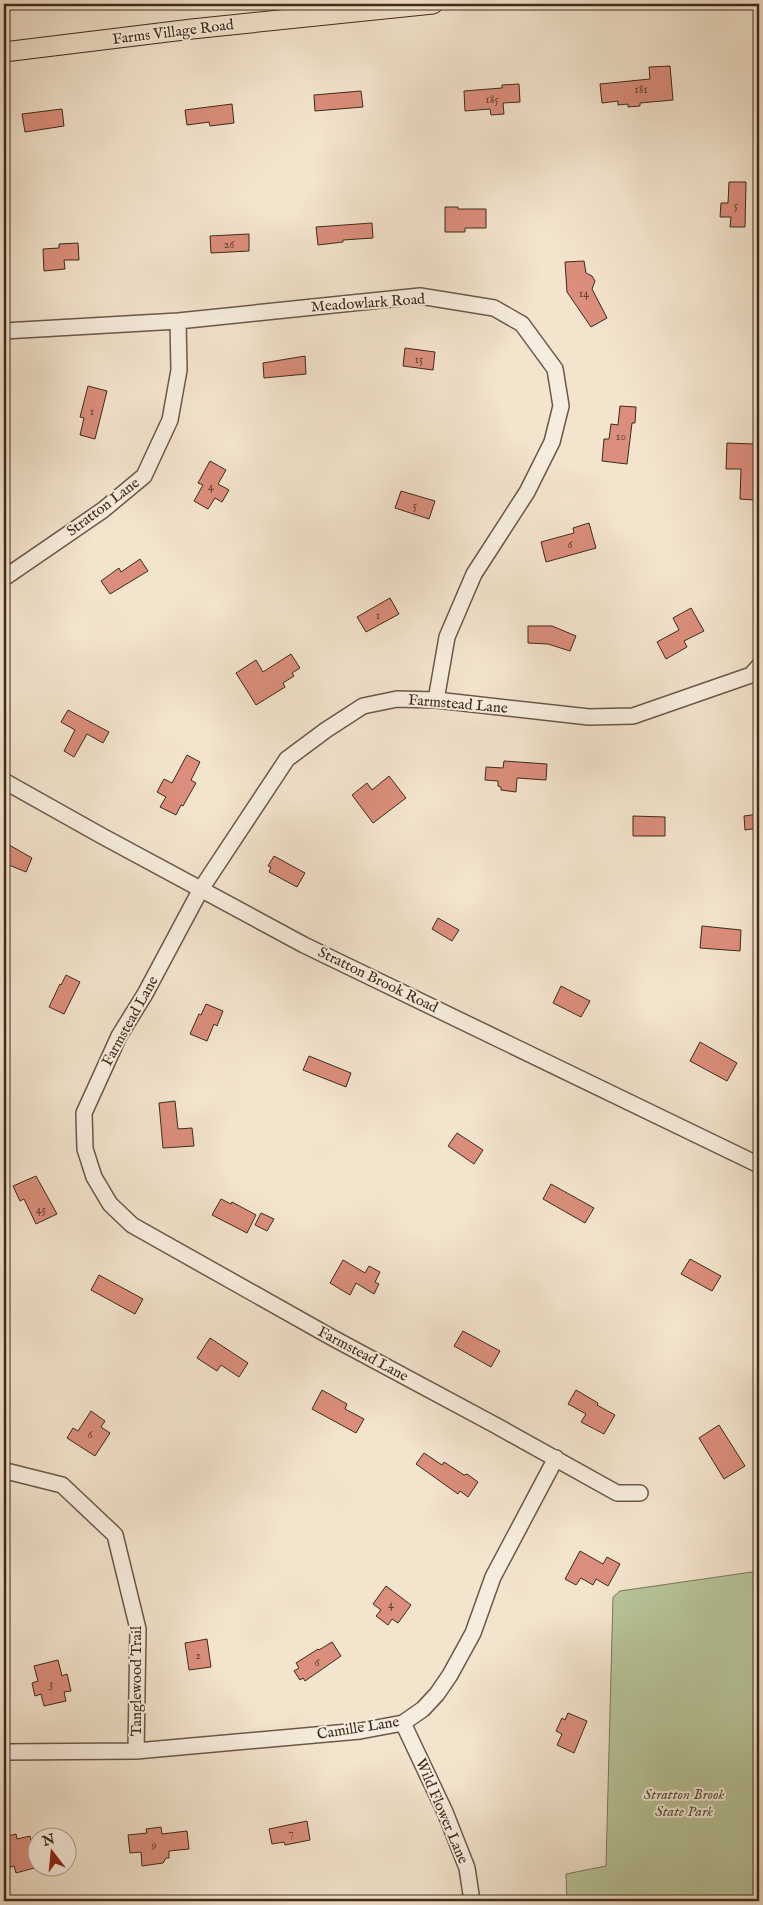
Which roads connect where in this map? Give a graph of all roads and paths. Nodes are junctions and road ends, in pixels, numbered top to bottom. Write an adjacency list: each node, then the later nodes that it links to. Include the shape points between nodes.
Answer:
1 (433, 4): 2 (main road, Farms Village Road)
2 (4, 52)
3 (178, 321): 4 (street, Meadowlark Road); 5 (street, Stratton Lane, via 179,370 170,420 144,476 103,510); 7 (street, Meadowlark Road, via 420,296 494,308 522,324 555,369 561,406 552,442 527,492 474,574 447,637)
4 (4, 330)
5 (4, 578)
6 (759, 666): 7 (street, Farmstead Lane, via 751,675 633,716 588,716)
7 (436, 700): 9 (street, Farmstead Lane, via 397,699 362,706 287,759)
8 (4, 781): 9 (street, Stratton Brook Road)
9 (201, 889): 10 (street, Stratton Brook Road, via 304,945); 11 (street, Farmstead Lane, via 119,1036 84,1114 85,1149 94,1178 110,1204 132,1225)
10 (759, 1165)
11 (556, 1458): 13 (street, Farmstead Lane, via 618,1493); 14 (street, Camille Lane, via 493,1576 473,1632 450,1675 423,1710)
12 (6, 1471): 15 (street, Tanglewood Trail, via 62,1485 116,1535 138,1629)
13 (640, 1493)
14 (403, 1722): 15 (street, Camille Lane, via 360,1731); 17 (street, Wild Flower Lane, via 449,1821 466,1868)
15 (136, 1751): 16 (street, Camille Lane)
16 (4, 1752)
17 (472, 1901)

